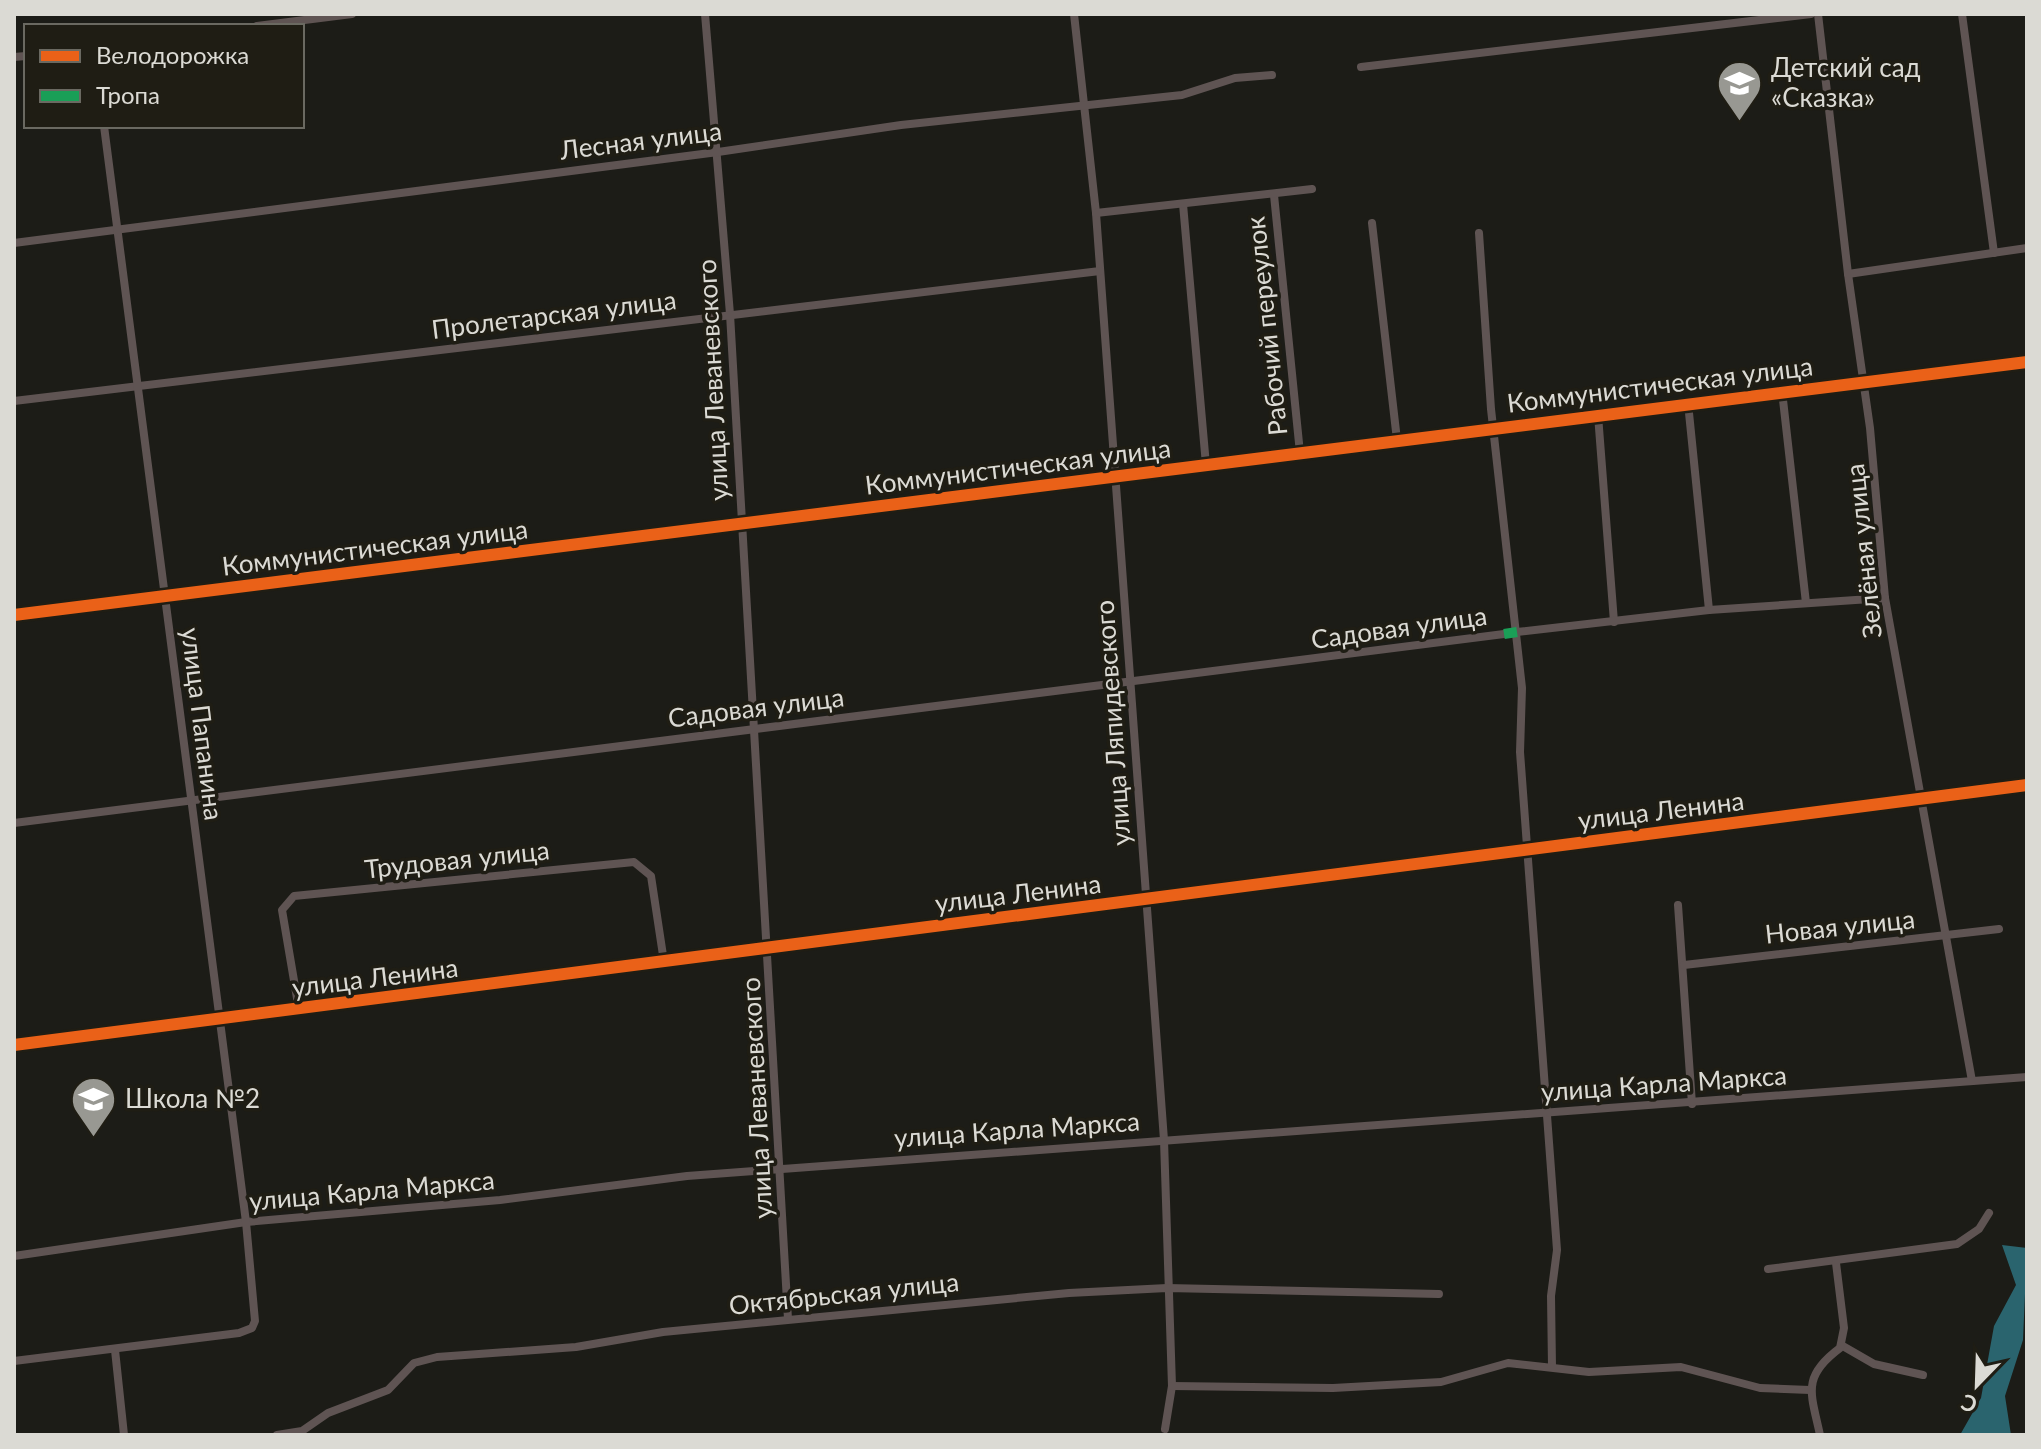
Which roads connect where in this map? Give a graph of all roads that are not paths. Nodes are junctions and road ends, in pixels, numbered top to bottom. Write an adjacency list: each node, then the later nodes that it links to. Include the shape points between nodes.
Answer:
1 (352, 14): 7 (street)
2 (705, 14): 12 (street, улица Леваневского)
3 (1074, 14): 10 (street, улица Ляпидевского)
4 (1811, 14): 8 (street)
5 (1818, 14): 24 (street, Зелёная улица)
6 (1962, 14): 22 (street)
7 (273, 24)
8 (1361, 67)
9 (1272, 75): 10 (street, Лесная улица, via 1235,78 1182,95)
10 (1086, 103): 12 (street, Лесная улица); 16 (street, улица Ляпидевского)
11 (104, 128): 18 (street, улица Папанина)
12 (718, 152): 18 (street, Лесная улица); 25 (street, улица Леваневского)
13 (1312, 189): 14 (street)
14 (1274, 195): 15 (street); 35 (street, Рабочий переулок)
15 (1183, 204): 16 (street); 36 (street)
16 (1096, 213): 23 (street, улица Ляпидевского)
17 (1372, 223): 34 (street)
18 (118, 229): 20 (street, Лесная улица); 28 (street, улица Папанина)
19 (1479, 233): 33 (street)
20 (14, 243)
21 (2027, 248): 22 (street)
22 (1994, 253): 24 (street)
23 (1100, 271): 25 (street, Пролетарская улица); 37 (street, улица Ляпидевского)
24 (1848, 274): 27 (street, Зелёная улица)
25 (730, 314): 28 (street, Пролетарская улица); 38 (street, улица Леваневского)
26 (2027, 362): 27 (street, Коммунистическая улица)
27 (1864, 380): 29 (street, Коммунистическая улица); 40 (street, Зелёная улица)
28 (138, 386): 30 (street, Пролетарская улица); 39 (street, улица Папанина)
29 (1782, 391): 31 (street, Коммунистическая улица); 41 (street)
30 (14, 401)
31 (1688, 403): 32 (street, Коммунистическая улица); 42 (street)
32 (1598, 415): 33 (street, Коммунистическая улица); 44 (street)
33 (1495, 429): 34 (street, Коммунистическая улица); 45 (street)
34 (1397, 440): 35 (street, Коммунистическая улица)
35 (1300, 453): 36 (street, Коммунистическая улица)
36 (1206, 465): 37 (street, Коммунистическая улица)
37 (1115, 477): 38 (street, Коммунистическая улица); 47 (street, улица Ляпидевского)
38 (741, 525): 39 (street, Коммунистическая улица); 48 (street, улица Леваневского)
39 (165, 596): 43 (street, Коммунистическая улица); 51 (street, улица Папанина)
40 (1885, 598): 41 (street, Садовая улица); 50 (street, Зелёная улица)
41 (1806, 603): 42 (street, Садовая улица)
42 (1709, 610): 44 (street, Садовая улица)
43 (14, 615)
44 (1614, 622): 45 (street, Садовая улица)
45 (1517, 632): 53 (street)
46 (1504, 634): 47 (street, Садовая улица)
47 (1130, 684): 48 (street, Садовая улица); 54 (street, улица Ляпидевского)
48 (754, 728): 51 (street, Садовая улица); 58 (street, улица Леваневского)
49 (2027, 785): 50 (street, улица Ленина)
50 (1921, 799): 53 (street, улица Ленина); 57 (street, Зелёная улица)
51 (191, 800): 52 (street, Садовая улица); 62 (street, улица Папанина)
52 (14, 823)
53 (1529, 850): 54 (street, улица Ленина); 67 (street)
54 (1147, 900): 58 (street, улица Ленина); 68 (street, улица Ляпидевского)
55 (1678, 905): 60 (street)
56 (1999, 929): 57 (street, Новая улица)
57 (1943, 936): 60 (street, Новая улица); 65 (street, Зелёная улица)
58 (768, 948): 59 (street, улица Ленина); 69 (street, улица Леваневского)
59 (664, 962): 61 (street, улица Ленина); 61 (street, Трудовая улица, via 651,876 634,862 294,896 282,910)
60 (1684, 965): 66 (street)
61 (299, 1010): 62 (street, улица Ленина)
62 (219, 1020): 63 (street, улица Ленина); 71 (street, улица Папанина)
63 (14, 1045)
64 (2027, 1077): 65 (street, улица Карла Маркса)
65 (1972, 1081): 66 (street, улица Карла Маркса)
66 (1692, 1104): 67 (street, улица Карла Маркса)
67 (1548, 1112): 68 (street, улица Карла Маркса); 81 (street, via 1557,1250 1551,1296)
68 (1164, 1140): 69 (street, улица Карла Маркса); 75 (street, улица Ляпидевского)
69 (781, 1169): 71 (street, улица Карла Маркса); 77 (street, улица Леваневского)
70 (1989, 1213): 73 (street, via 1979,1229 1957,1244)
71 (246, 1222): 72 (street, улица Карла Маркса); 79 (street, улица Папанина, via 252,1328)
72 (14, 1256)
73 (1836, 1263): 74 (street); 78 (street, via 1844,1328)
74 (1768, 1269)
75 (1167, 1288): 76 (street, Октябрьская улица); 77 (street, Октябрьская улица); 83 (street, улица Ляпидевского)
76 (1439, 1294)
77 (788, 1319): 87 (street, Октябрьская улица, via 621,1337 576,1347 437,1357 414,1363 388,1390 328,1413 302,1431)
78 (1841, 1345): 82 (street, via 1874,1364); 84 (street, via 1816,1368)
79 (115, 1350): 80 (street); 86 (street)
80 (14, 1361)
81 (1552, 1367): 83 (street, via 1508,1363 1441,1382 1333,1388); 84 (street, via 1589,1372 1681,1367 1760,1388)
82 (1923, 1375)
83 (1172, 1386): 85 (street, улица Ляпидевского)
84 (1810, 1390): 88 (street)
85 (1165, 1429)
86 (124, 1435)
87 (277, 1435)
88 (1820, 1435)

